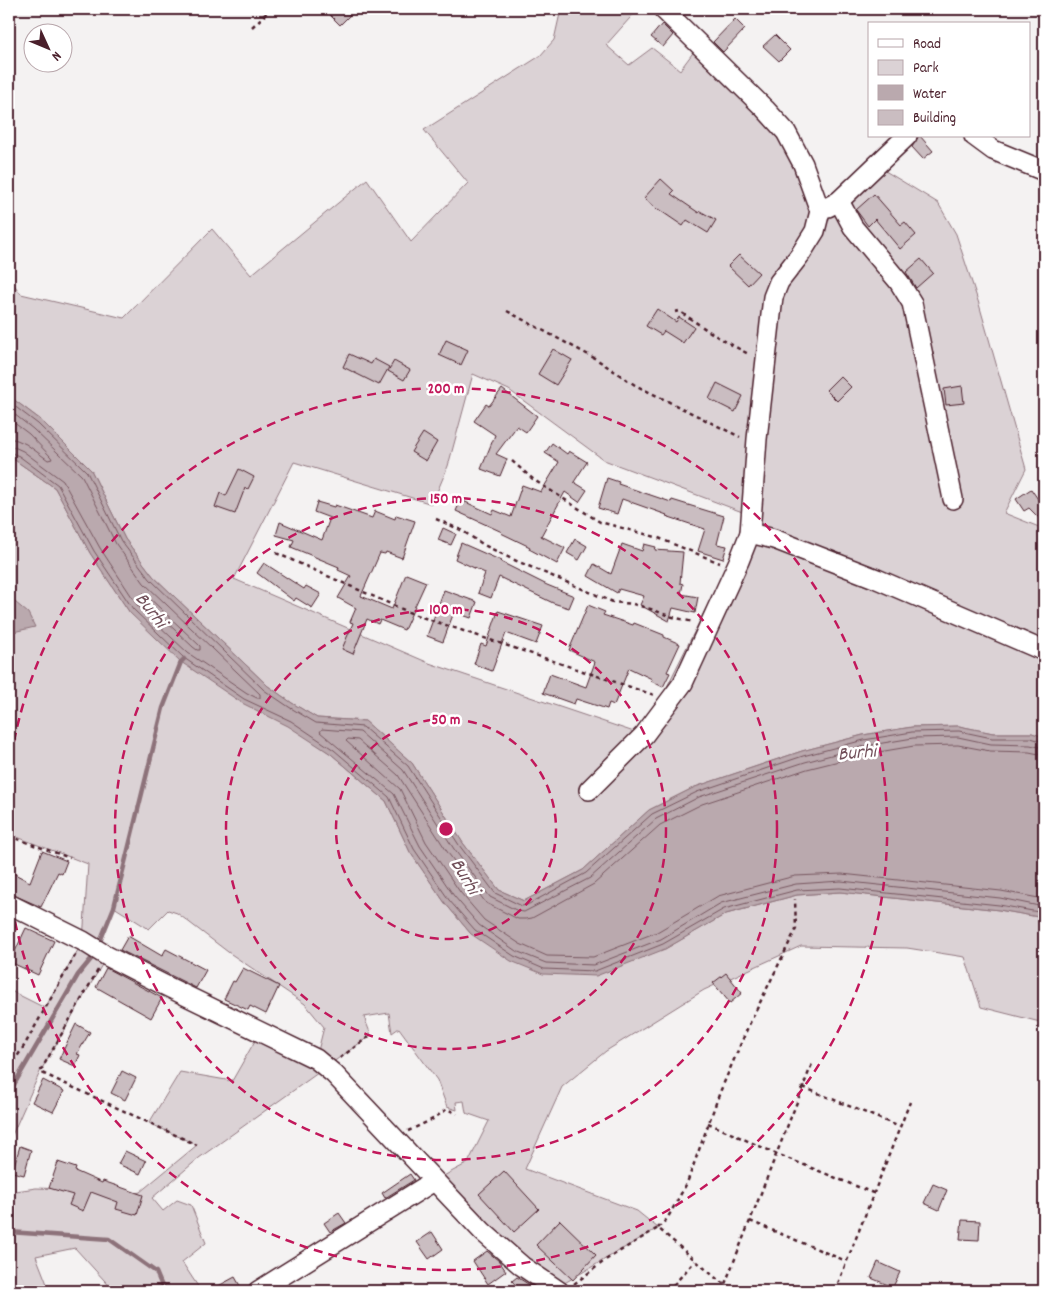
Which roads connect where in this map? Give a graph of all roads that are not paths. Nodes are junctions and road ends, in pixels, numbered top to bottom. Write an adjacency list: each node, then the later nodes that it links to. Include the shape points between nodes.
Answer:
1 (663, 9): 6 (street, via 786,132 803,164)
2 (905, 138): 5 (street)
3 (977, 138): 4 (street, via 993,150)
4 (1044, 171)
5 (839, 201): 6 (street); 7 (street, via 853,227 899,282 912,303)
6 (820, 211): 8 (street, via 815,231 779,282 773,297)
7 (953, 499)
8 (750, 533): 9 (street, via 774,539 877,580); 10 (street, via 683,683 644,735)
9 (1044, 651)
10 (589, 790)
11 (9, 904): 12 (street, via 106,956 316,1059)
12 (434, 1181): 13 (street, via 507,1254); 14 (street)
13 (560, 1289)
14 (258, 1291)

